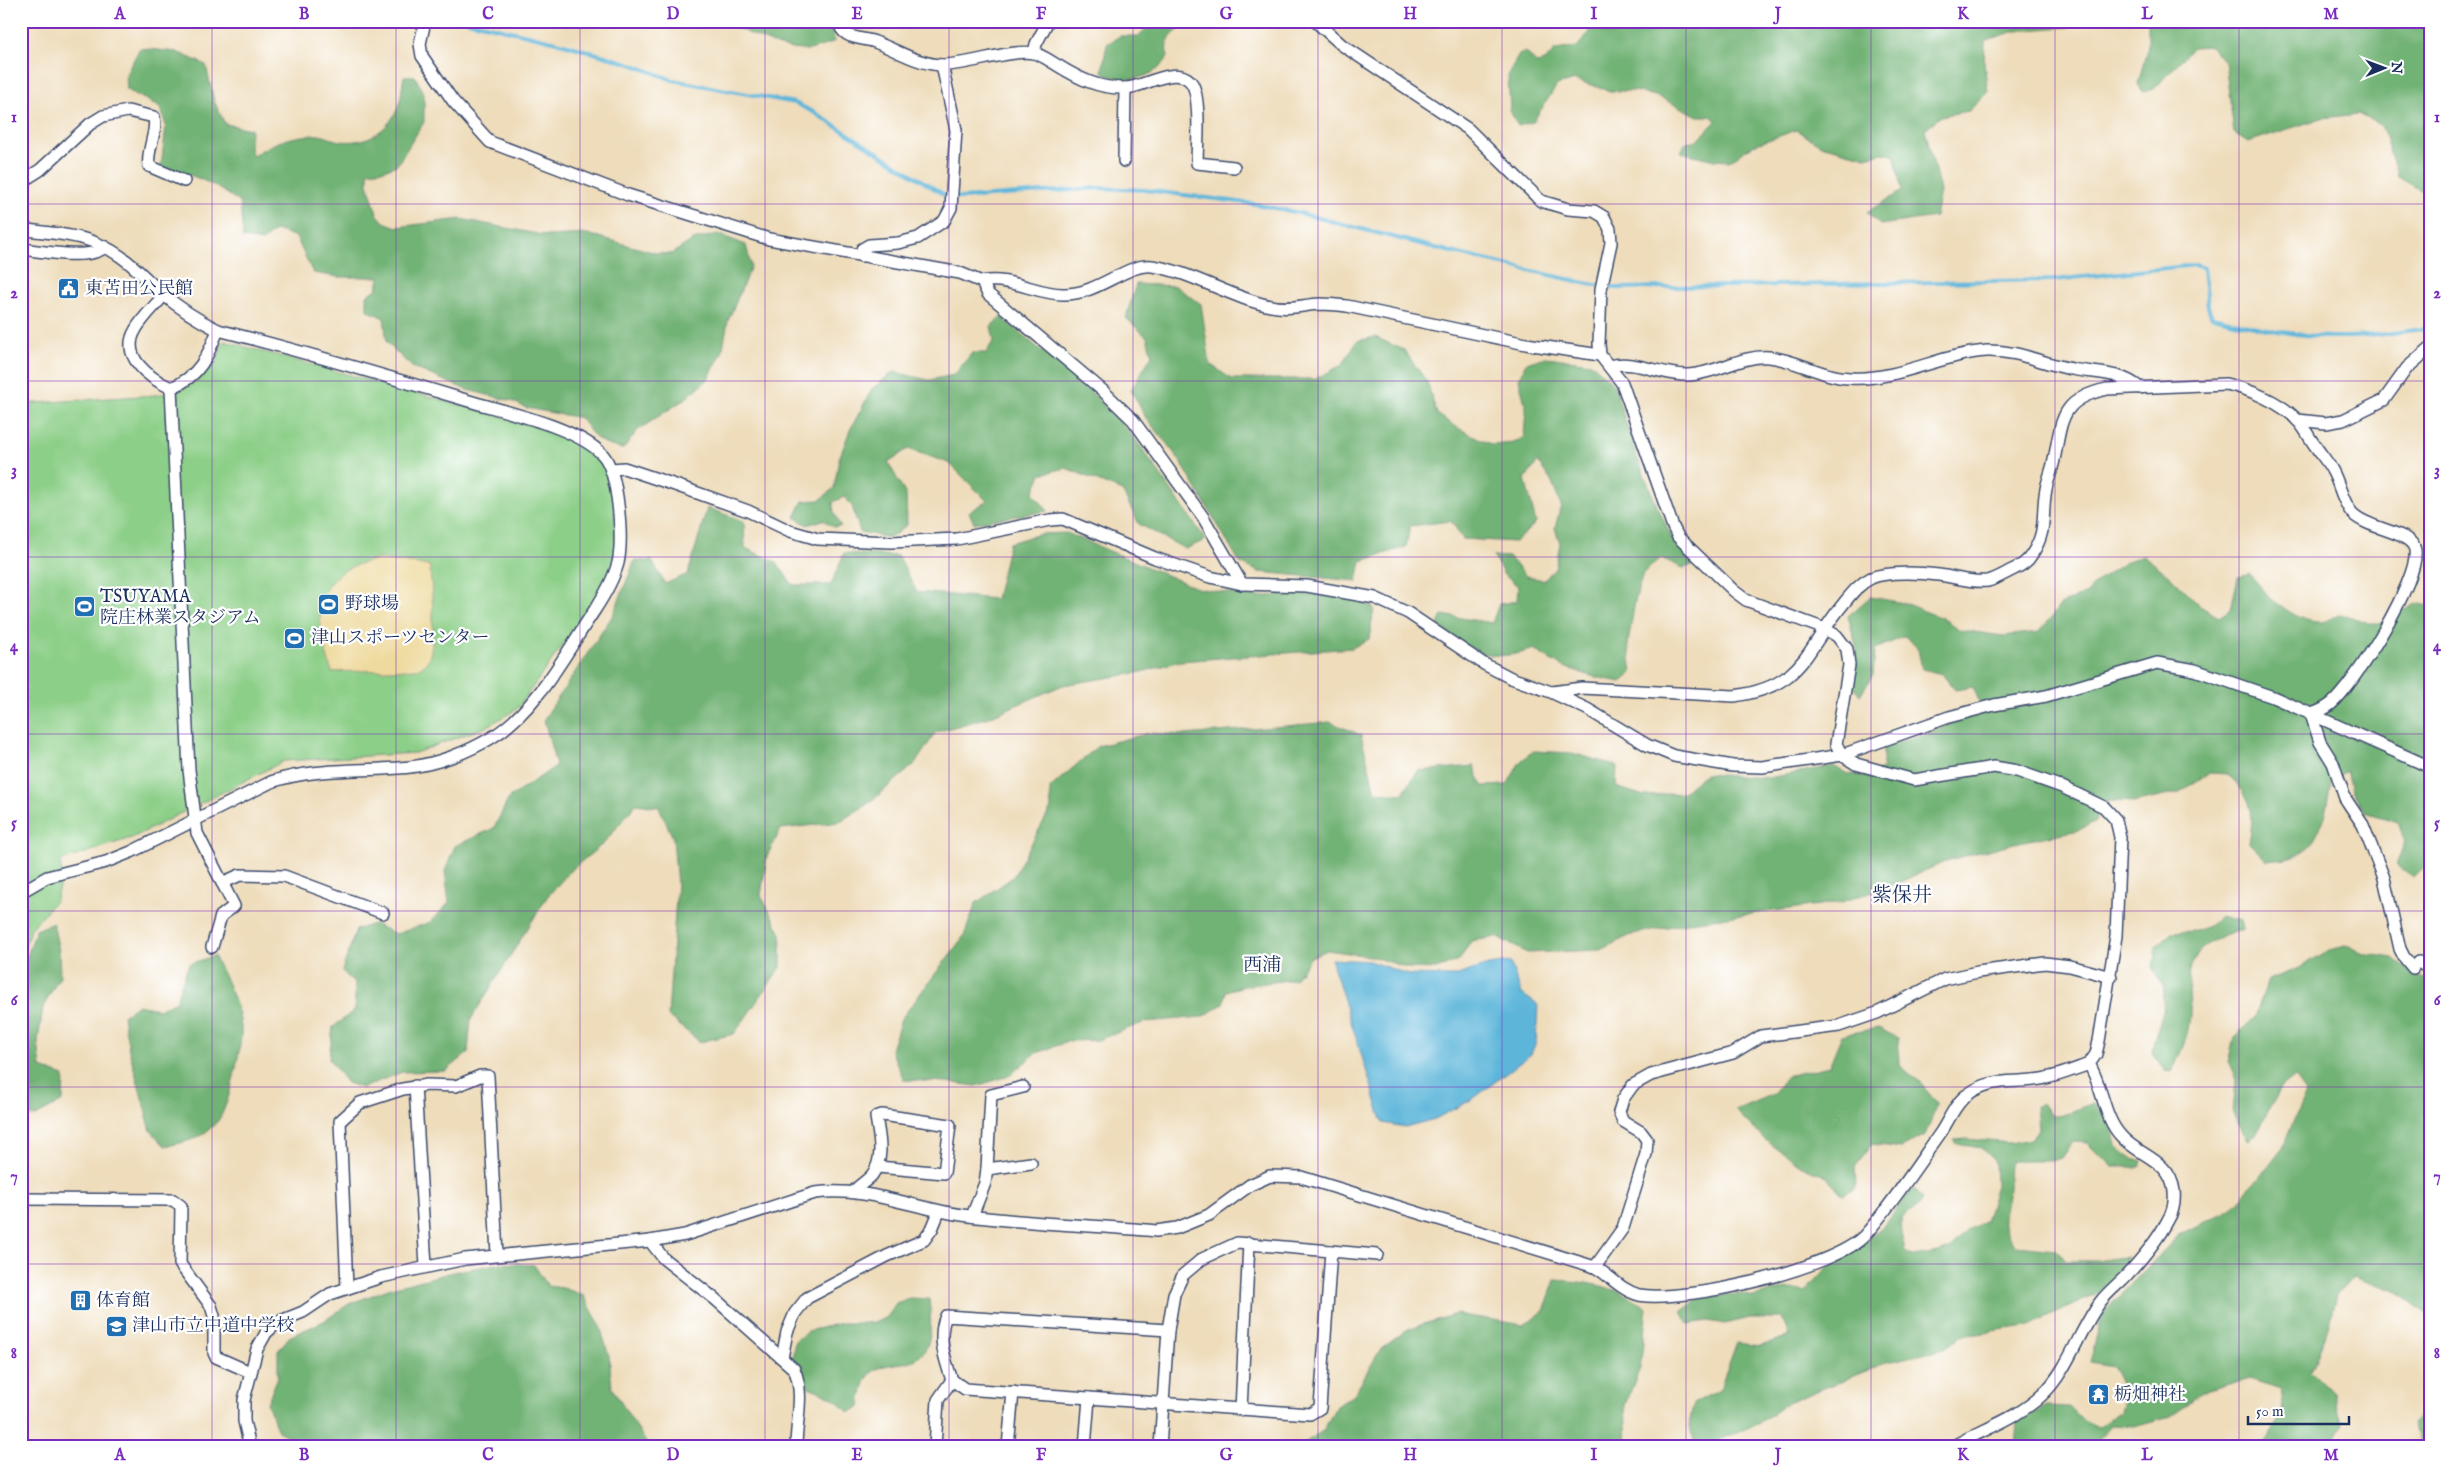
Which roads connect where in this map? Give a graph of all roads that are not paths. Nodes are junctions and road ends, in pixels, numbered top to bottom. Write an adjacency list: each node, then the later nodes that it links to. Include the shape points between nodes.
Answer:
1 (425, 21): 15 (street, via 420,44 422,56 452,101 490,142 743,233)
2 (839, 21): 6 (street, via 844,33 854,38)
3 (1048, 21): 5 (street)
4 (1315, 21): 20 (street, via 1350,51 1468,129 1541,201 1594,211 1604,218 1610,229 1611,242 1602,284)
5 (1034, 53): 6 (street); 7 (street, via 1082,80)
6 (942, 65): 15 (street, via 956,130 953,198 944,221 918,238 869,245 862,249)
7 (1125, 88): 8 (street); 9 (street, via 1166,77 1188,79 1193,84 1196,99 1197,164)
8 (1124, 161)
9 (1234, 167)
10 (184, 181): 11 (street, via 149,166 156,124 154,117 128,111 115,112 90,124 40,170)
11 (21, 182)
12 (21, 229): 13 (street, via 71,234)
13 (105, 248): 14 (street, via 98,254); 17 (street, via 131,264)
14 (21, 249)
15 (861, 256): 16 (street, via 960,273)
16 (982, 282): 20 (street, via 993,280 1054,294 1070,294 1088,292 1130,269 1151,266 1271,306 1346,306 1526,344); 26 (street, via 988,294 1133,420 1203,517)
17 (164, 295): 18 (street); 22 (street, via 135,330 131,342 132,356 138,366 156,381)
18 (218, 330): 22 (street, via 207,358 198,370 182,384); 25 (street, via 366,370 551,426 583,441 602,455)
19 (2430, 348): 24 (street, via 2407,368 2384,400 2343,420 2326,423)
20 (1600, 355): 21 (street)
21 (1610, 366): 23 (street, via 1616,364 1687,375 1751,358 1770,357 1828,375 1862,378 1911,370 1968,353 2006,352 2062,368 2122,376); 27 (street, via 1622,383 1653,476 1678,537 1746,600)
22 (171, 388): 32 (street)
23 (2140, 388): 24 (street, via 2226,384 2260,395); 27 (street, via 2088,393 2062,418 2046,489 2044,528 2026,563 1987,581 1920,575 1874,577 1860,585)
24 (2298, 420): 29 (street, via 2328,461 2347,506 2368,525 2406,537 2415,550 2406,584 2376,644 2331,704)
25 (612, 470): 26 (street, via 624,468 675,485 818,539 891,542 957,539 1063,519 1185,570); 32 (street, via 619,524 618,561 612,580 546,682 512,722 491,738 431,762 409,767 293,775 271,782)
26 (1242, 584): 28 (street, via 1307,586 1375,598 1408,613 1484,664 1511,678)
27 (1825, 629): 28 (street, via 1790,676 1753,693 1724,695 1582,688); 30 (street, via 1837,636 1847,649 1849,665 1836,744)
28 (1551, 692): 30 (street, via 1587,709 1647,745 1674,756 1733,766 1762,767)
29 (2311, 714): 30 (street, via 2240,684 2180,666 2157,663 2046,696 1994,705 1949,718); 31 (street); 38 (street, via 2345,798 2370,841 2384,878 2400,949 2416,965)
30 (1842, 755): 39 (street, via 1856,764 1914,780 1994,767 2017,771 2104,807 2116,820 2120,837)
31 (2430, 767)
32 (194, 819): 34 (street, via 197,833); 35 (street, via 106,862 47,877)
33 (21, 878): 35 (street)
34 (222, 883): 36 (street, via 240,875 284,876); 37 (street, via 234,906 221,916)
35 (24, 891)
36 (383, 913)
37 (212, 947)
38 (2430, 969)
39 (2111, 977): 40 (street, via 2096,1054); 56 (street, via 2045,963 1945,979 1877,1013 1839,1026 1761,1036 1733,1053 1651,1075 1633,1085 1619,1112 1623,1121 1641,1132 1647,1140 1646,1154 1623,1228)
40 (2089, 1064): 56 (street, via 2047,1078 1994,1081 1964,1096 1864,1236 1847,1250 1820,1262 1775,1276 1661,1296 1638,1294 1623,1288); 72 (street, via 2096,1074 2118,1134 2129,1145 2154,1158 2166,1172 2173,1188 2170,1218 2157,1239 2101,1300 2044,1394 2030,1406)
41 (415, 1086): 53 (street, via 456,1086 488,1076); 55 (street); 57 (street, via 360,1103 340,1121)
42 (1023, 1088): 45 (street, via 991,1095)
43 (1031, 1163): 45 (street)
44 (878, 1166): 44 (street, via 880,1151 876,1117 882,1115 950,1125 944,1173); 46 (street)
45 (987, 1169): 49 (street)
46 (854, 1191): 48 (street); 50 (street, via 815,1193 685,1235)
47 (21, 1198): 60 (street, via 173,1200 181,1206 180,1264 212,1306 214,1353 216,1357)
48 (939, 1212): 49 (street); 59 (street, via 924,1240 807,1298 795,1313 787,1332)
49 (972, 1216): 56 (street, via 1156,1231 1177,1228 1209,1215 1250,1185 1270,1176 1301,1177)
50 (650, 1241): 53 (street); 59 (street, via 664,1259)
51 (1249, 1243): 52 (street); 58 (street, via 1237,1243 1214,1252 1183,1275 1174,1294); 65 (street)
52 (1331, 1251): 54 (street); 65 (street, via 1320,1408 1310,1414)
53 (497, 1255): 55 (street)
54 (1377, 1255)
55 (426, 1266): 57 (street)
56 (1595, 1267)
57 (347, 1288): 60 (street, via 278,1322 266,1333 257,1349)
58 (1168, 1330): 61 (street, via 946,1316 941,1337); 64 (street)
59 (782, 1358): 67 (street, via 798,1378)
60 (250, 1372): 66 (street, via 244,1400 244,1421)
61 (952, 1380): 62 (street, via 965,1389); 68 (street, via 938,1400)
62 (1013, 1392): 63 (street); 69 (street)
63 (1089, 1398): 64 (street); 70 (street)
64 (1164, 1404): 65 (street); 71 (street)
65 (1241, 1410)
66 (250, 1447)
67 (796, 1447)
68 (935, 1447)
69 (1008, 1447)
70 (1085, 1447)
71 (1160, 1447)
72 (1952, 1447)

